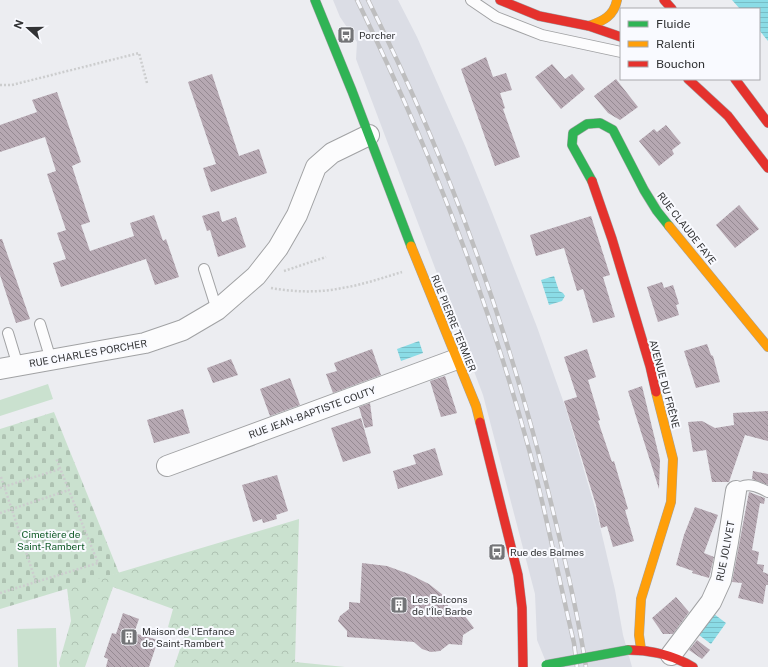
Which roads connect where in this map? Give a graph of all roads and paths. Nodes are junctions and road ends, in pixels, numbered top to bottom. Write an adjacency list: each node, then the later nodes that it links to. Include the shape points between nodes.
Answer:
1 (315, 0): 21 (street, RUE PIERRE TERMIER)
2 (471, 0): 12 (lane, via 496,17 542,35)
3 (500, 0): 10 (street, via 539,16)
4 (652, 0): 8 (street)
5 (664, 0): 9 (street)
6 (616, 1): 7 (street); 10 (street, via 615,8 607,19)
7 (624, 8)
8 (664, 8)
9 (671, 8)
10 (589, 26): 11 (street)
11 (620, 37)
12 (620, 52)
13 (689, 80): 18 (street)
14 (702, 80): 18 (street)
15 (736, 80): 19 (street)
16 (147, 83): 17 (path, via 139,53 12,85)
17 (0, 85)
18 (728, 116): 22 (street)
19 (768, 123)
20 (573, 133): 30 (street, RUE CLAUDE FAYE, via 587,124 600,123 613,130 657,211); 47 (street, AVENUE DU FRÊNE, via 572,145 594,184 612,239 650,366 673,459 671,502 641,598)
21 (369, 135): 24 (street, RUE PIERRE TERMIER); 26 (street, RUE CHARLES PORCHER, via 332,153 316,167 297,215 278,248)
22 (768, 168)
23 (326, 257): 26 (path, via 274,275)
24 (420, 268): 26 (path, via 323,291 263,286); 31 (street, RUE PIERRE TERMIER)
25 (204, 269): 27 (lane)
26 (256, 276): 27 (street, RUE CHARLES PORCHER)
27 (217, 310): 32 (street, RUE CHARLES PORCHER, via 183,330 145,343)
28 (40, 324): 32 (lane)
29 (8, 333): 33 (lane)
30 (768, 347)
31 (457, 359): 35 (street, RUE JEAN-BAPTISTE COUTY); 49 (street, RUE PIERRE TERMIER, via 476,406 518,575 522,608)
32 (51, 360): 33 (street, RUE CHARLES PORCHER)
33 (9, 367)
34 (56, 458): 36 (path)
35 (167, 466)
36 (60, 469): 38 (path); 40 (path)
37 (1, 477): 38 (path)
38 (4, 487): 39 (path); 43 (path)
39 (0, 488)
40 (69, 490): 43 (path); 45 (path, via 98,563)
41 (736, 491): 42 (lane, RUE JOLIVET, via 741,486 748,485); 48 (street, RUE JOLIVET, via 721,580 711,602)
42 (768, 492)
43 (12, 509): 44 (path); 45 (path)
44 (0, 513)
45 (36, 582): 46 (path)
46 (0, 593)
47 (641, 650): 48 (street); 50 (street, bridge, via 628,650)
48 (671, 655): 51 (street)
49 (523, 667)
50 (535, 667)
51 (693, 667)

